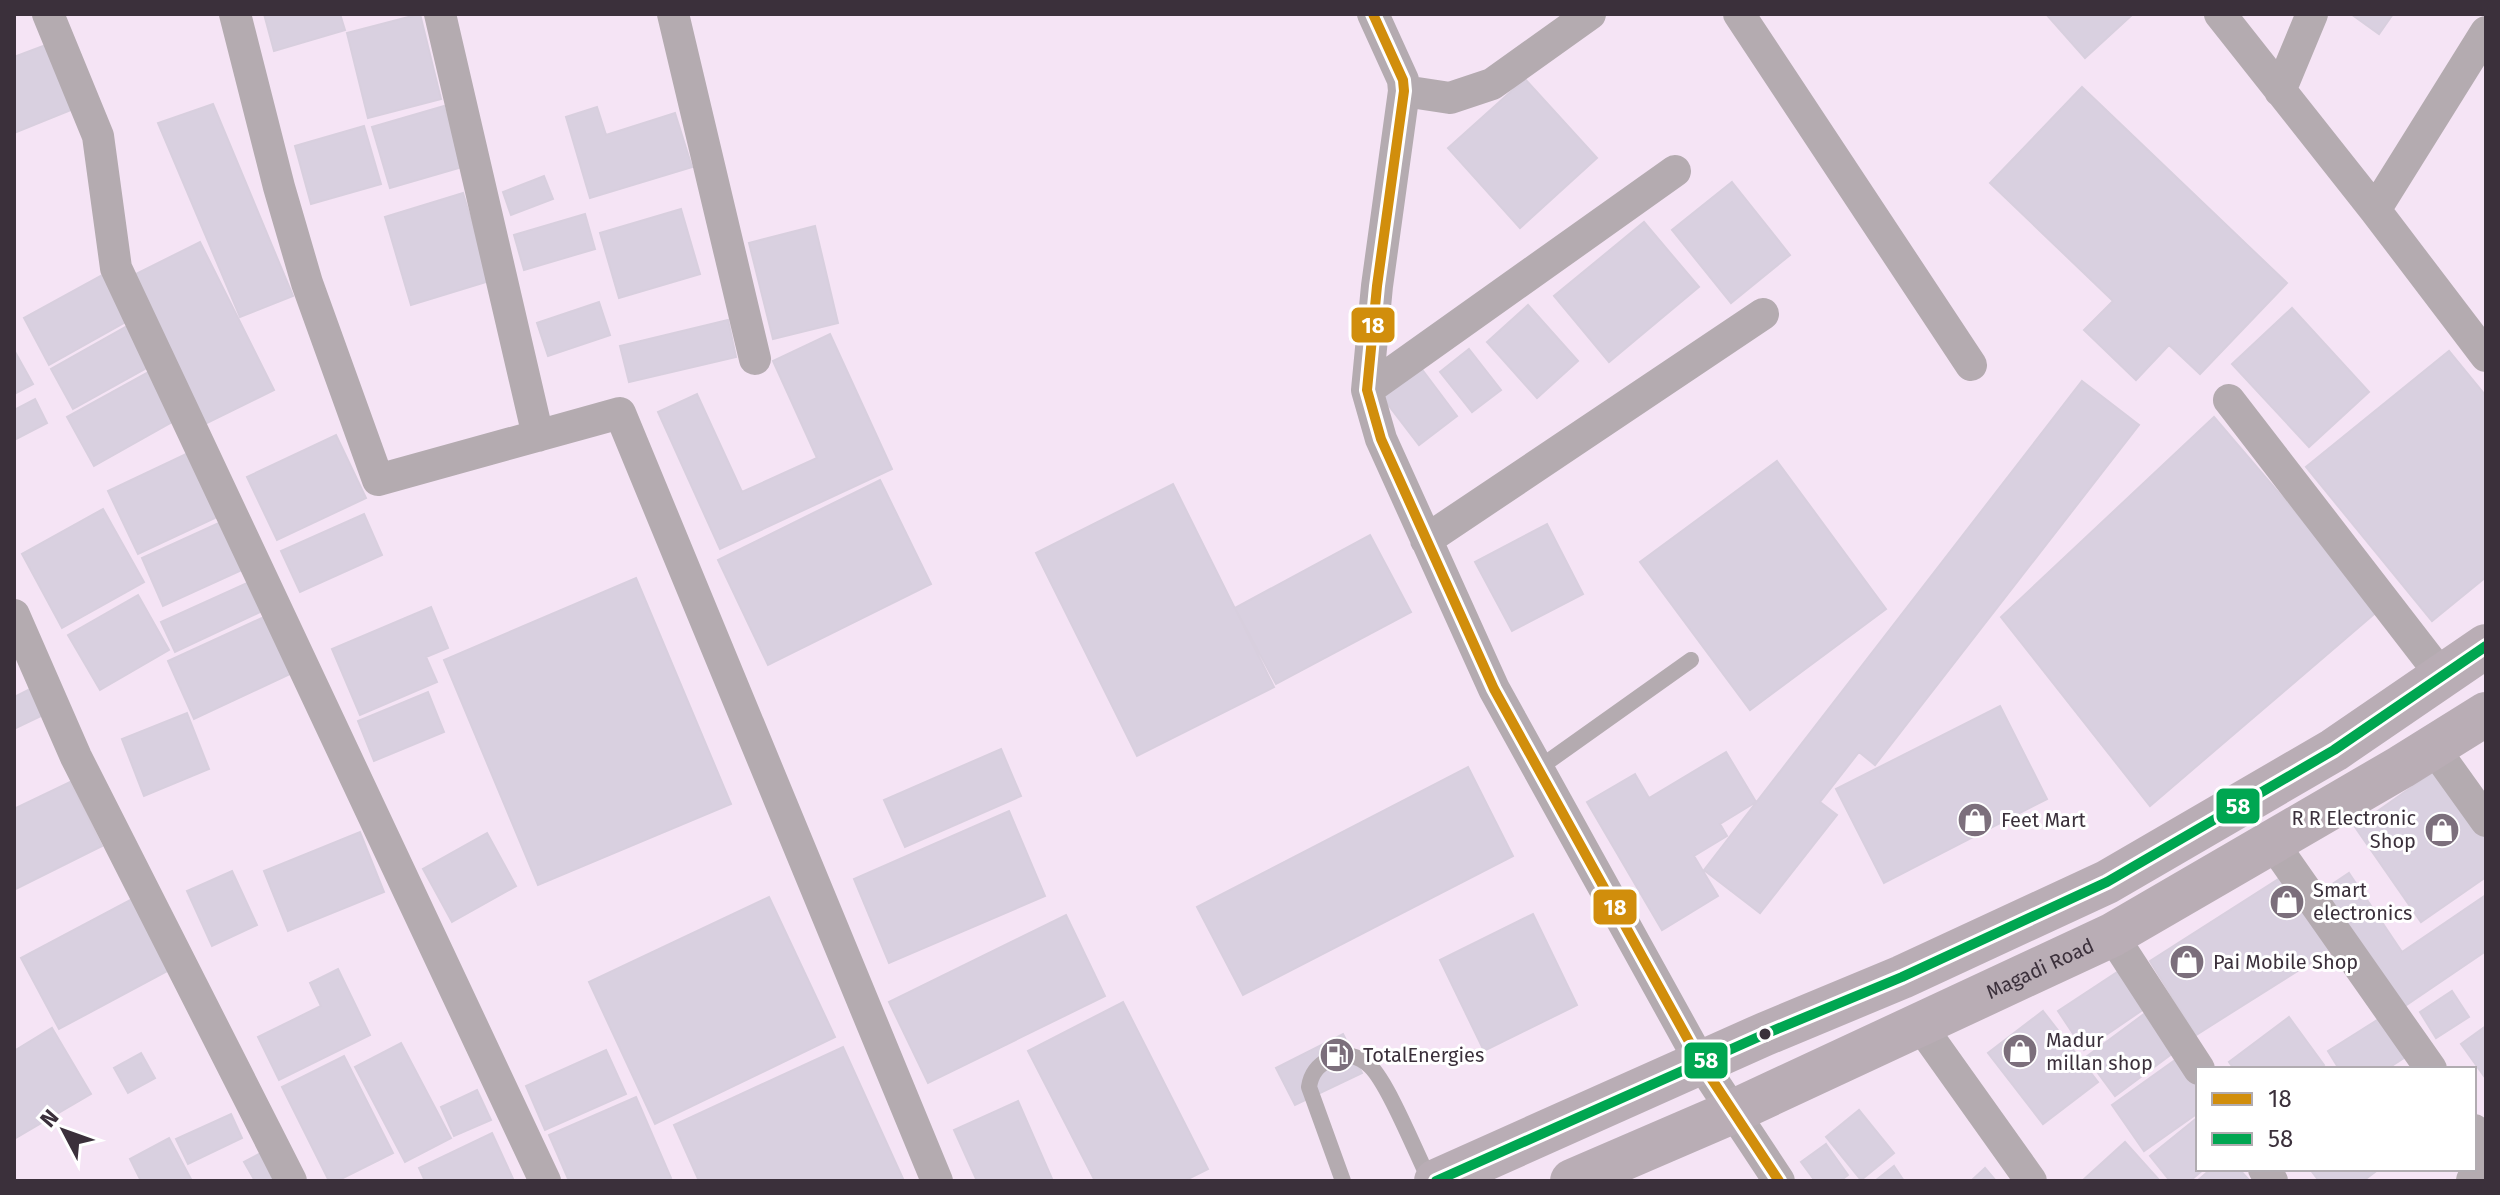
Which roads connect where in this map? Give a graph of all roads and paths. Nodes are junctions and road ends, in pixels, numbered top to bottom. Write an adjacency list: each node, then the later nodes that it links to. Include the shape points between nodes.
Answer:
1 (48, 14): 41 (street, via 98,136 116,268)
2 (235, 14): 21 (street, via 303,269 378,480)
3 (440, 14): 21 (street)
4 (673, 14): 17 (street)
5 (1373, 14): 11 (street)
6 (1590, 14): 11 (street, via 1492,84 1450,98)
7 (1739, 14): 18 (street)
8 (2220, 14): 12 (street)
9 (2312, 14): 12 (street)
10 (2486, 32): 14 (street)
11 (1404, 91): 19 (street)
12 (2280, 91): 14 (street)
13 (1675, 171): 19 (street)
14 (2375, 210): 16 (street)
15 (1763, 314): 22 (street)
16 (2486, 356)
17 (755, 359)
18 (1971, 365)
19 (1367, 390): 22 (street, via 1381,439)
20 (2229, 400): 26 (street)
21 (538, 436): 42 (street, via 620,413)
22 (1426, 540): 29 (street, via 1494,689)
23 (14, 615): 40 (street, via 76,757)
24 (2486, 646): 26 (main road)
25 (1691, 660): 29 (lane)
26 (2442, 676): 34 (main road, via 2334,750 2107,882)
27 (2486, 714): 28 (main road, Magadi Road)
28 (2433, 747): 30 (street); 31 (main road, Magadi Road)
29 (1539, 768): 34 (street)
30 (2486, 821)
31 (2272, 842): 32 (main road, Magadi Road); 36 (street)
32 (2112, 935): 33 (main road, Magadi Road); 35 (street)
33 (1920, 1025): 37 (main road, Magadi Road); 46 (street)
34 (1701, 1063): 37 (street); 39 (main road)
35 (2198, 1067)
36 (2430, 1067)
37 (1732, 1112): 44 (main road, Magadi Road); 45 (street)
38 (2486, 1173): 47 (street)
39 (1445, 1179): 43 (lane, via 1377,1074 1349,1054 1321,1065 1309,1087)
40 (291, 1181)
41 (545, 1181)
42 (937, 1181)
43 (1343, 1181)
44 (1572, 1181)
45 (1779, 1181)
46 (2031, 1181)
47 (2476, 1181)

